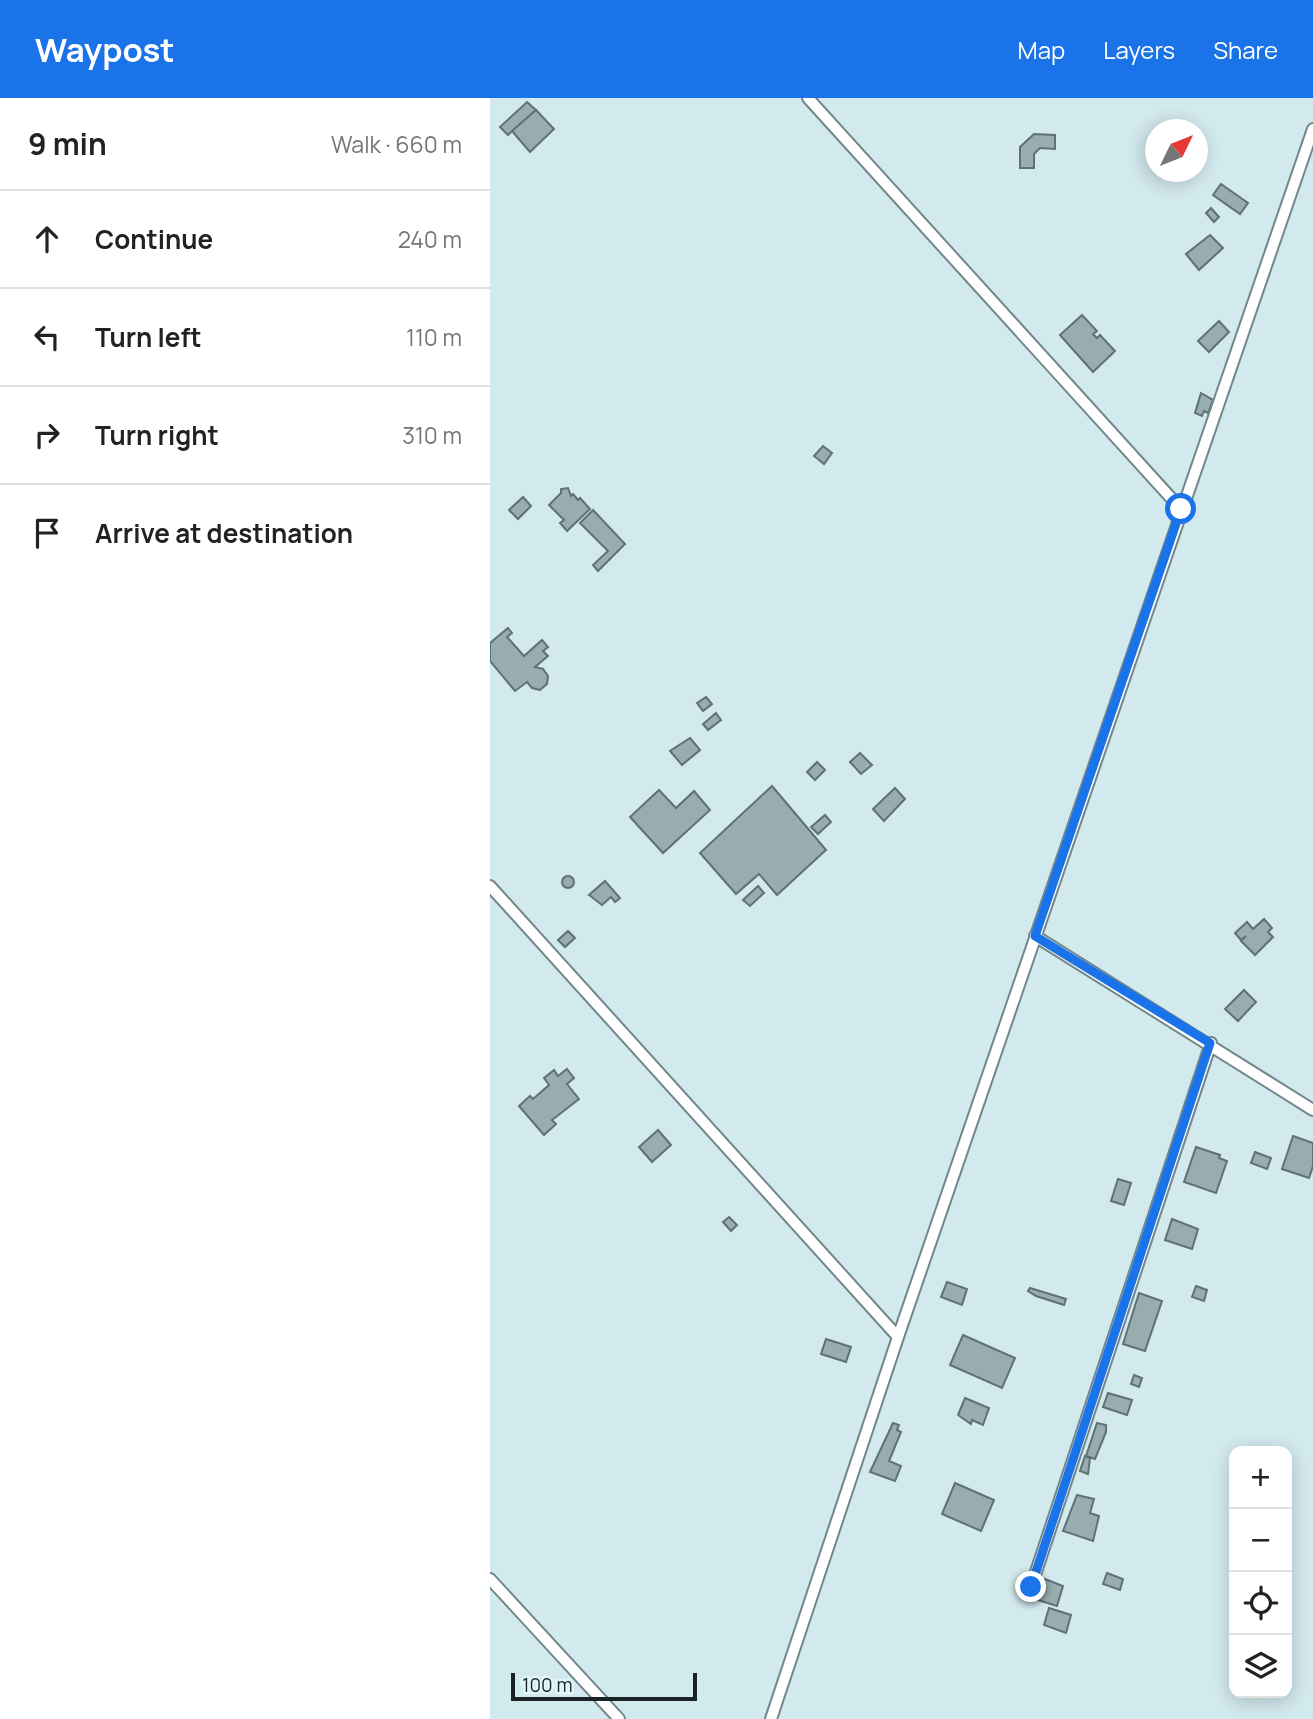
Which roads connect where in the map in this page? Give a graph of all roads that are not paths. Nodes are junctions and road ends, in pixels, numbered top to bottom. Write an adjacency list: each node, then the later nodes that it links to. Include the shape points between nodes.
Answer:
1 (808, 98): 3 (street)
2 (1313, 129): 3 (street)
3 (1181, 509): 5 (street)
4 (490, 886): 8 (street)
5 (1035, 936): 6 (street); 8 (street)
6 (1210, 1043): 7 (street); 10 (street)
7 (1313, 1110)
8 (898, 1338): 12 (street)
9 (490, 1579): 11 (street)
10 (1031, 1587)
11 (619, 1719)
12 (771, 1719)

